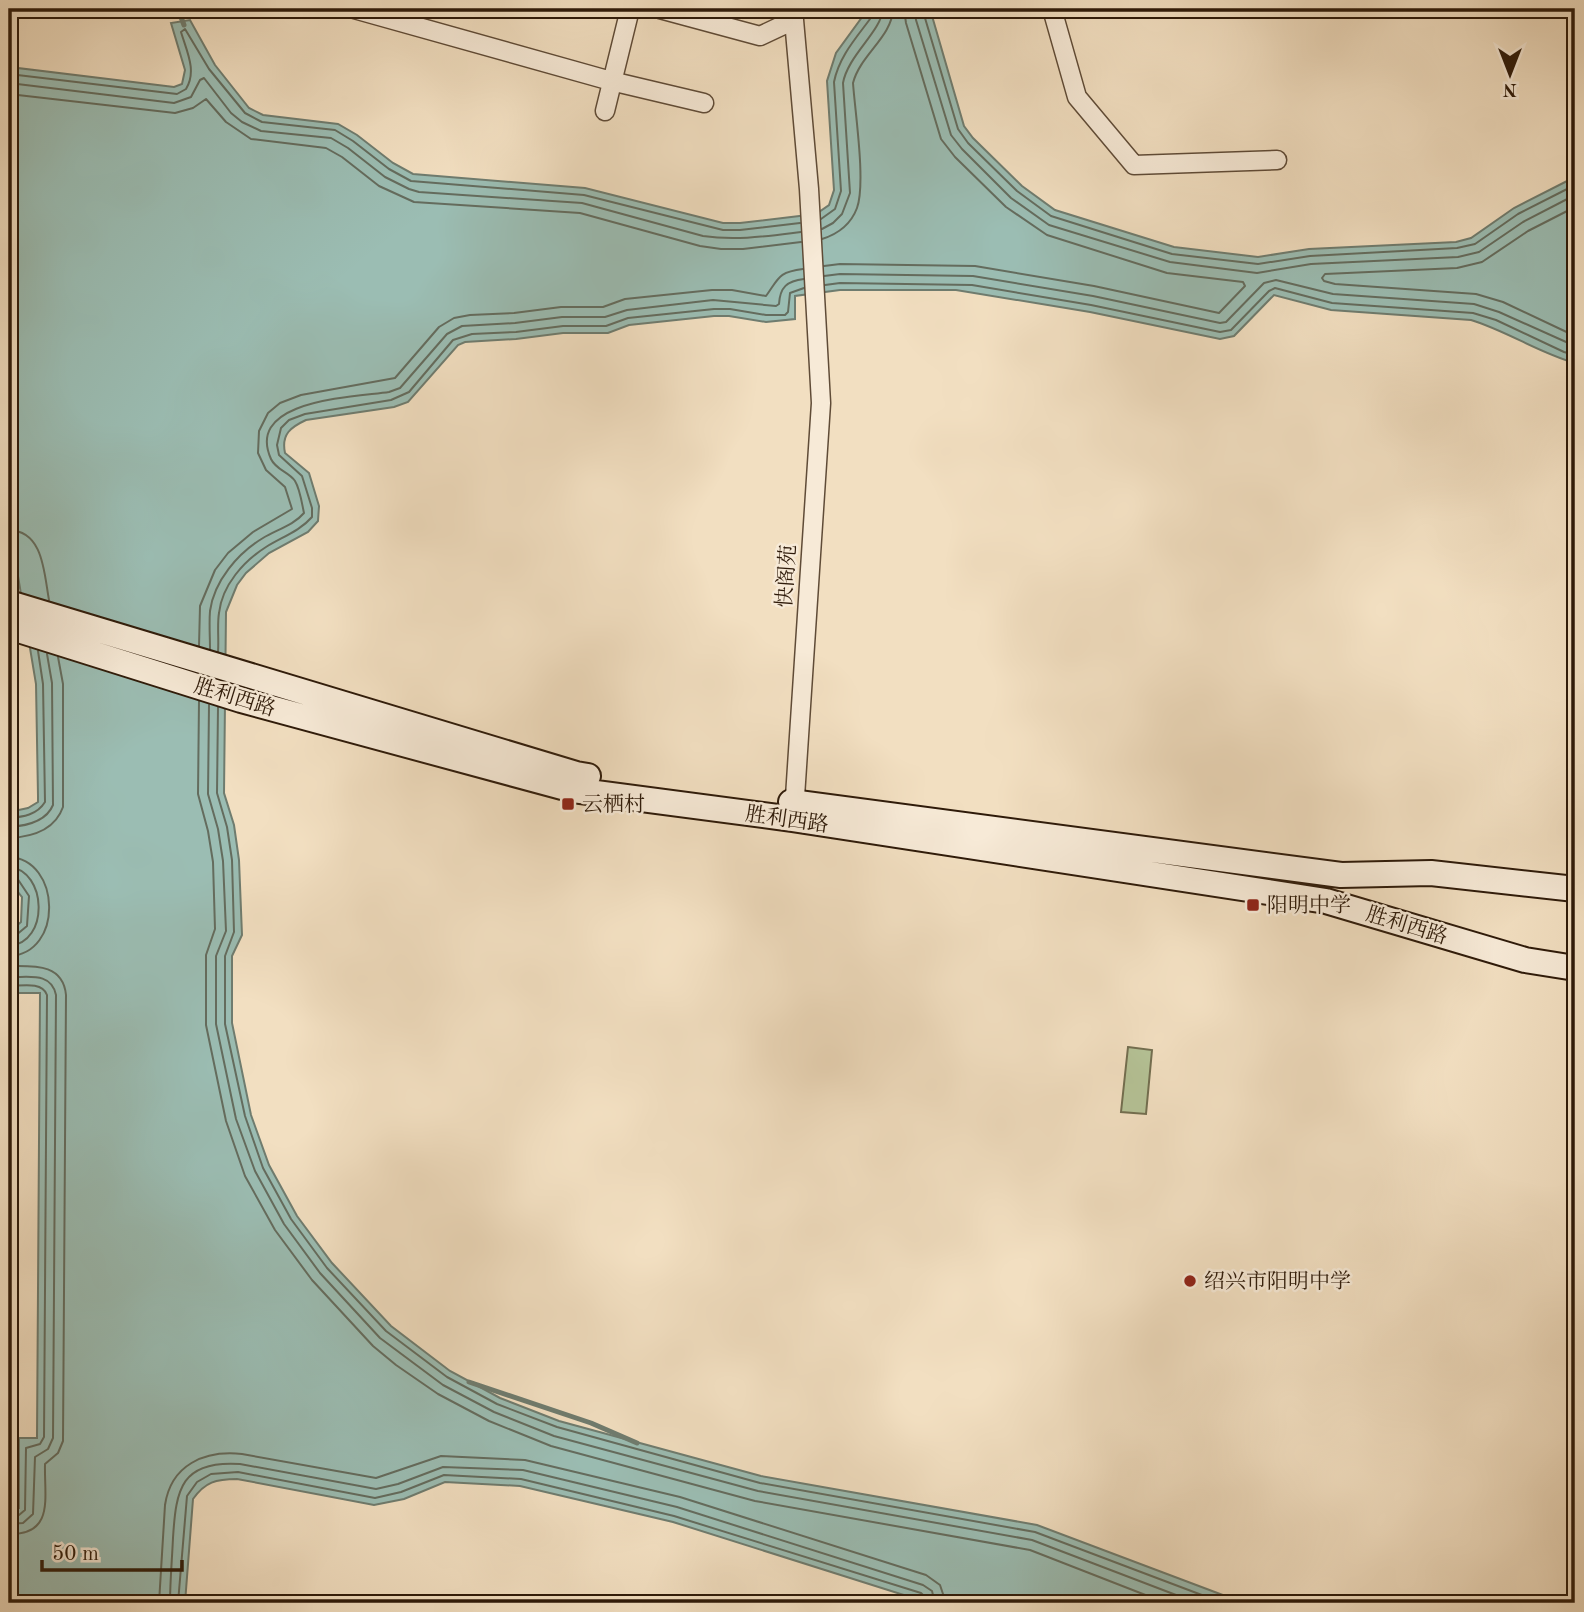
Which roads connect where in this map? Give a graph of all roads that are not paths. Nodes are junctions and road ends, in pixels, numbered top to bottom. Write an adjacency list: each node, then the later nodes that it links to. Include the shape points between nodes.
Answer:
1 (630, 9): 6 (street)
2 (660, 9): 5 (street, via 760,36)
3 (1052, 9): 9 (street, via 1077,97 1134,165)
4 (361, 10): 6 (street)
5 (798, 13): 11 (street, 快阁苑, via 821,403)
6 (611, 81): 7 (street); 8 (street)
7 (705, 103)
8 (605, 111)
9 (1277, 160)
10 (10, 611): 11 (main road, 胜利西路, via 243,673 576,774); 11 (main road, 胜利西路, via 241,700 573,790)
11 (794, 811): 12 (main road, 胜利西路, via 1341,875 1431,873); 13 (main road, 胜利西路, via 1326,901 1525,960)
12 (1575, 889)
13 (1575, 968)

